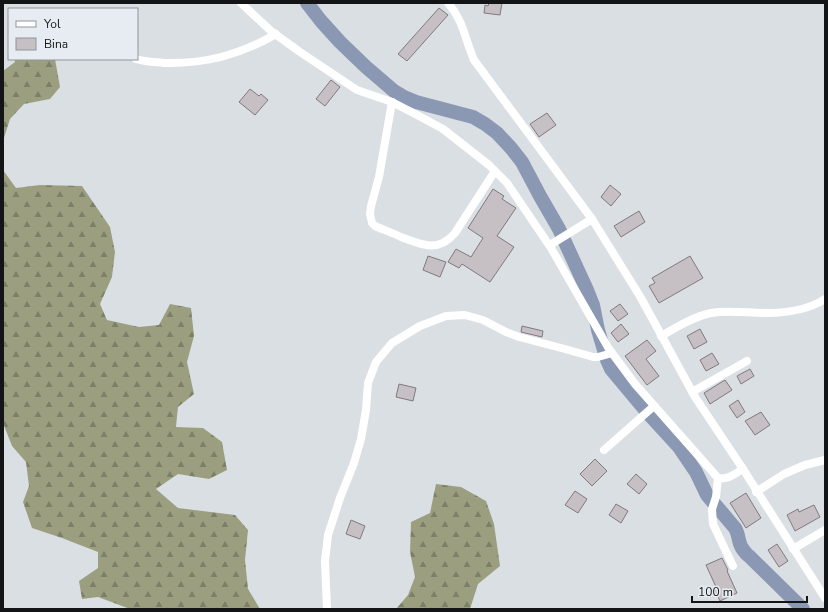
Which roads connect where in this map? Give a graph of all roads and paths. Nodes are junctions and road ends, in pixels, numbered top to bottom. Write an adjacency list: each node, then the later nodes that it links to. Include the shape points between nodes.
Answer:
1 (241, 3): 3 (street)
2 (448, 3): 7 (street, via 462,25 474,60)
3 (276, 34): 4 (street, via 229,56 172,63); 5 (street, via 357,90)
4 (138, 59)
5 (392, 102): 6 (street, via 443,129); 6 (street, via 379,177 371,206 370,214 375,226 421,244 446,242 455,233)
6 (496, 171): 8 (street)
7 (592, 219): 8 (street); 10 (street, via 641,298)
8 (550, 245): 11 (street)
9 (825, 299): 10 (street, via 799,310 712,313 693,318)
10 (661, 336): 13 (street)
11 (612, 352): 14 (street); 24 (street, via 593,357 519,337 483,320 464,315 446,316 420,326 392,343 376,362 368,383 366,410 354,463 328,535 325,561)
12 (747, 361): 13 (street)
13 (692, 392): 17 (street)
14 (654, 406): 15 (street); 18 (street)
15 (604, 450)
16 (825, 460): 19 (street, via 784,474)
17 (743, 469): 18 (street, via 728,478); 19 (street)
18 (718, 478): 22 (street, via 712,509 713,524)
19 (756, 492): 21 (street)
20 (825, 530): 21 (street)
21 (793, 549): 23 (street)
22 (733, 566)
23 (825, 598)
24 (327, 609)

